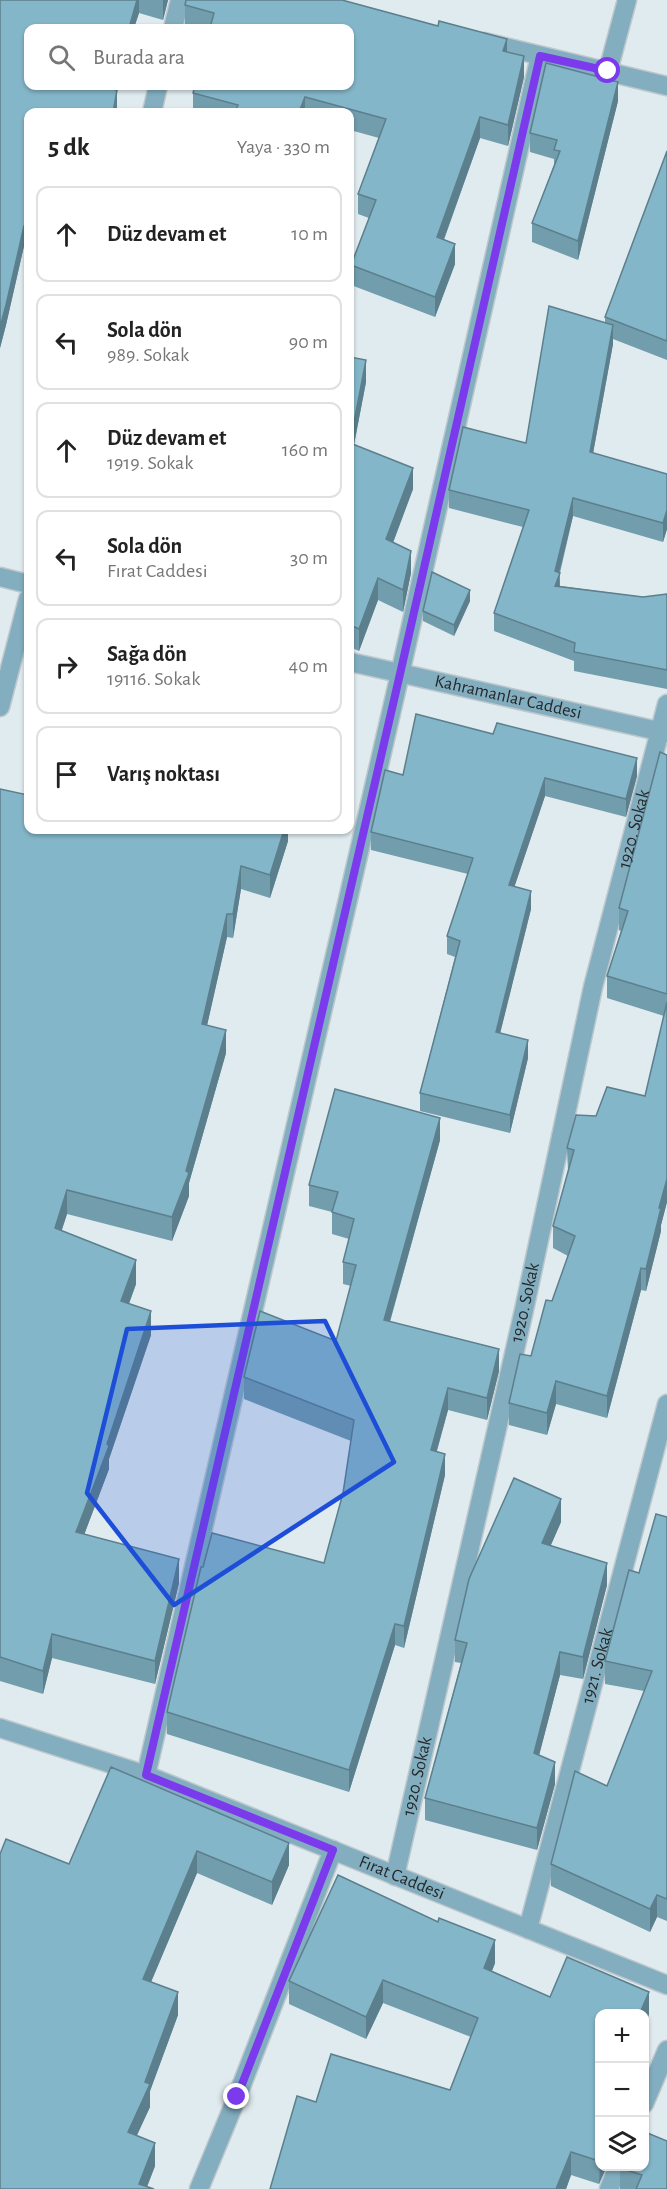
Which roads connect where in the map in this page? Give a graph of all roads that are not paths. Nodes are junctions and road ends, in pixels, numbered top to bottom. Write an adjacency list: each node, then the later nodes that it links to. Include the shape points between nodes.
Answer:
1 (180, 0): 3 (street)
2 (627, 0): 6 (street)
3 (174, 24)
4 (471, 38): 5 (street)
5 (540, 56): 6 (street); 14 (street)
6 (608, 71): 7 (street)
7 (667, 86)
8 (157, 90): 9 (street)
9 (153, 108)
10 (0, 577): 11 (street)
11 (24, 583)
12 (24, 614): 16 (street)
13 (354, 663): 14 (street, Kahramanlar Caddesi)
14 (400, 674): 17 (street, Kahramanlar Caddesi); 20 (street)
15 (667, 704): 17 (street, 1920. Sokak)
16 (0, 707)
17 (663, 732): 22 (street, 1920. Sokak, via 592,987 524,1310)
18 (667, 1404): 23 (street, 1921. Sokak)
19 (2, 1734): 20 (street, Fırat Caddesi)
20 (146, 1775): 21 (street, Fırat Caddesi)
21 (333, 1850): 22 (street, Fırat Caddesi); 28 (street)
22 (395, 1876): 23 (street, Fırat Caddesi)
23 (528, 1929): 24 (street, Fırat Caddesi)
24 (667, 1984)
25 (667, 2050): 26 (street)
26 (649, 2094)
27 (616, 2171): 29 (street)
28 (199, 2189)
29 (609, 2189)

